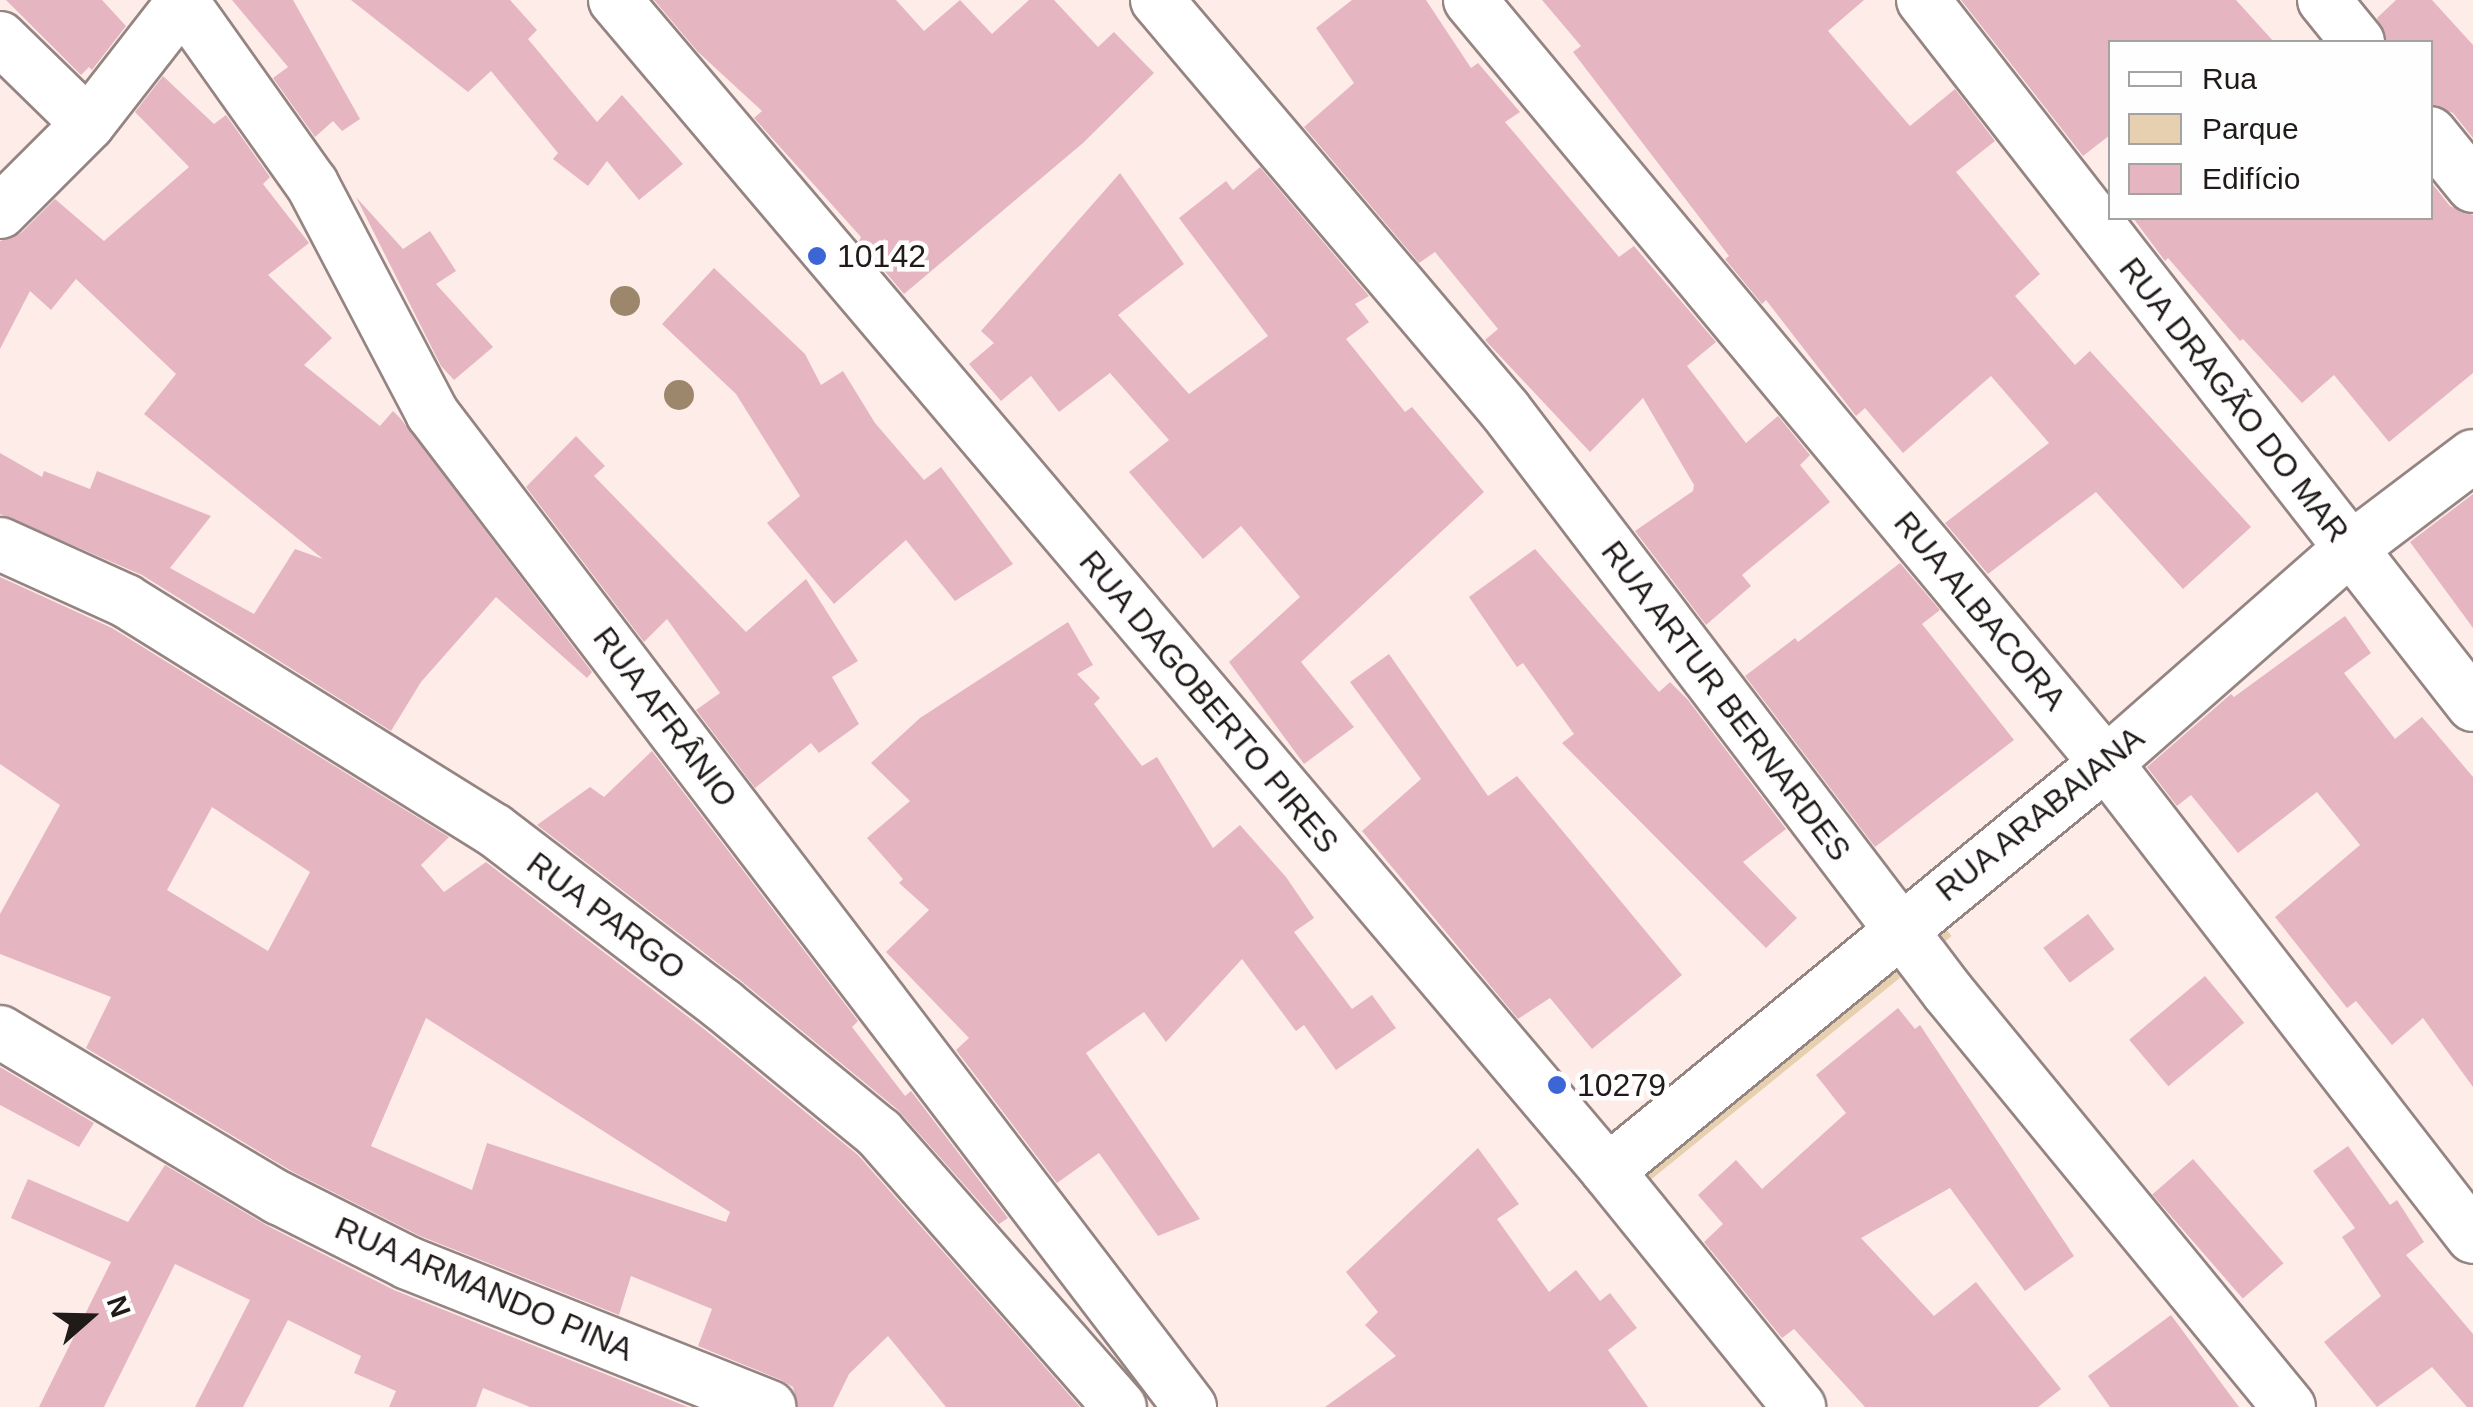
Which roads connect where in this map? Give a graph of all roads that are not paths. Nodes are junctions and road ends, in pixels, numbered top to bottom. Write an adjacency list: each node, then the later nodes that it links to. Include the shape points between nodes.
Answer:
1 (614, 0): 20 (street, RUA DAGOBERTO PIRES)
2 (1157, 0): 18 (street, RUA ARTUR BERNARDES, via 1505,410)
3 (1470, 0): 17 (street, RUA ALBACORA)
4 (1923, 0): 15 (street, RUA DRAGÃO DO MAR)
5 (2324, 0): 8 (street)
6 (182, 1): 9 (street); 24 (street, RUA AFRÂNIO, via 312,184 432,413)
7 (0, 38): 9 (street)
8 (2356, 40)
9 (88, 124): 12 (street)
10 (2433, 137): 11 (street)
11 (2473, 186)
12 (0, 212)
13 (2473, 456): 15 (street, RUA ARABAIANA)
14 (0, 544): 23 (street, RUA PARGO, via 126,602 494,830 723,1005 879,1132)
15 (2350, 549): 16 (street, RUA DRAGÃO DO MAR); 17 (street, RUA ARABAIANA)
16 (2473, 705)
17 (2106, 762): 18 (street, RUA ARABAIANA); 21 (street, RUA ALBACORA)
18 (1900, 928): 20 (street, RUA ARABAIANA); 26 (street, RUA ARTUR BERNARDES)
19 (0, 1032): 22 (street, RUA ARMANDO PINA, via 279,1198 408,1263)
20 (1608, 1171): 25 (street, RUA DAGOBERTO PIRES)
21 (2473, 1237)
22 (769, 1407)
23 (1120, 1407)
24 (1190, 1407)
25 (1800, 1407)
26 (2289, 1407)

